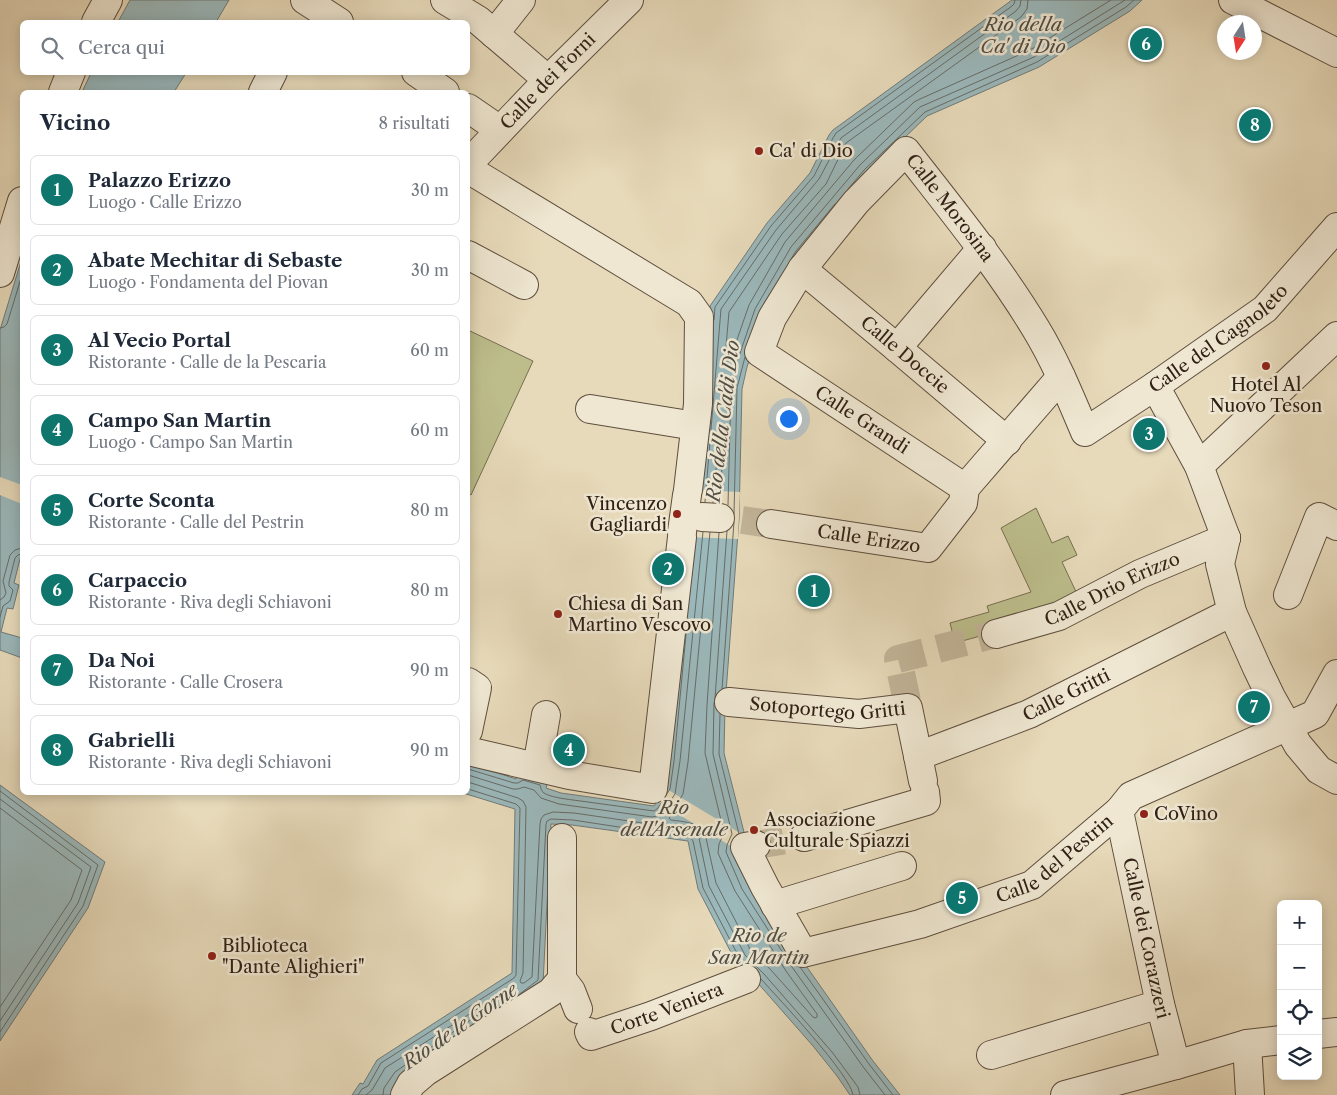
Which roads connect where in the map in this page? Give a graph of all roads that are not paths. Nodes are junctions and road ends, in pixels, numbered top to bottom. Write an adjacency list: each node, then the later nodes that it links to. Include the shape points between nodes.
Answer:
1 (108, 0): 7 (street)
2 (445, 0): 9 (street)
3 (521, 0): 9 (street)
4 (629, 0): 14 (street, Calle dei Forni)
5 (1233, 0): 10 (street)
6 (304, 8): 8 (street)
7 (97, 20)
8 (334, 20)
9 (494, 34): 14 (street)
10 (1337, 53)
11 (70, 75): 15 (street)
12 (272, 75): 16 (street)
13 (420, 75): 17 (street)
14 (548, 80): 19 (street, Calle dei Forni)
15 (64, 90)
16 (264, 90)
17 (442, 90)
18 (470, 109): 19 (street)
19 (500, 130): 20 (street, Calle dei Forni)
20 (470, 162)
21 (470, 170): 35 (street, via 689,303 699,318)
22 (20, 208): 27 (street)
23 (1337, 227): 33 (street, Calle del Cagnoleto, via 1266,309)
24 (982, 248): 26 (street, Calle Morosina, via 906,151 856,202); 30 (street); 32 (street, Calle Morosina, via 1036,330)
25 (470, 255): 28 (street)
26 (802, 269): 30 (street, Calle Doccie); 31 (street, Calle Morosina, via 772,318)
27 (0, 273)
28 (524, 285)
29 (1337, 336): 38 (street)
30 (897, 348): 37 (street, Calle Doccie)
31 (759, 352): 39 (street, Calle Grandi)
32 (1061, 377): 36 (street, Calle Morosina); 37 (street, Calle Erizzo)
33 (1155, 386): 36 (street, Calle del Cagnoleto); 38 (street)
34 (590, 408): 35 (street)
35 (696, 426): 51 (street, via 687,493 711,524 658,738 653,789)
36 (1085, 432)
37 (1007, 441): 39 (street, Calle Erizzo)
38 (1199, 466): 42 (street)
39 (965, 488): 40 (street, Calle Erizzo, via 963,503 928,548)
40 (771, 524)
41 (1337, 526): 43 (street, via 1319,517)
42 (1226, 538): 44 (street, via 1220,564); 45 (street, Calle Drio Erizzo, via 1140,574 1059,616)
43 (1288, 595)
44 (1232, 612): 49 (street); 52 (street, Calle Gritti, via 1029,714)
45 (996, 634)
46 (1337, 674): 49 (street, Calle del Pestrin, via 1315,714)
47 (729, 702): 52 (street, Sotoportego Gritti, via 859,714 907,704)
48 (546, 715): 51 (street)
49 (1288, 726): 53 (street, via 1298,745 1319,770); 54 (street, Calle del Pestrin, via 1131,796)
50 (470, 751): 51 (street)
51 (537, 767)
52 (922, 776): 55 (street, Calle Gritti, via 926,800)
53 (1337, 780)
54 (1119, 811): 59 (street, Calle del Pestrin, via 1032,885 920,924 803,953); 62 (street, Calle dei Corazzeri)
55 (804, 837)
56 (562, 838): 60 (street)
57 (750, 846): 59 (street, Calle del Pestrin)
58 (902, 866): 59 (street)
59 (775, 905)
60 (562, 979): 61 (street, Corte Veniera, via 571,991 591,1036); 69 (street, via 551,992 425,1072 411,1084)
61 (746, 979)
62 (1160, 1004): 67 (street); 68 (street, Calle dei Corazzeri)
63 (1337, 1032): 64 (street)
64 (1322, 1034)
65 (1277, 1040): 66 (street)
66 (1247, 1044): 68 (street); 71 (street)
67 (992, 1055)
68 (1176, 1066): 70 (street)
69 (405, 1095)
70 (1065, 1095)
71 (1250, 1095)

